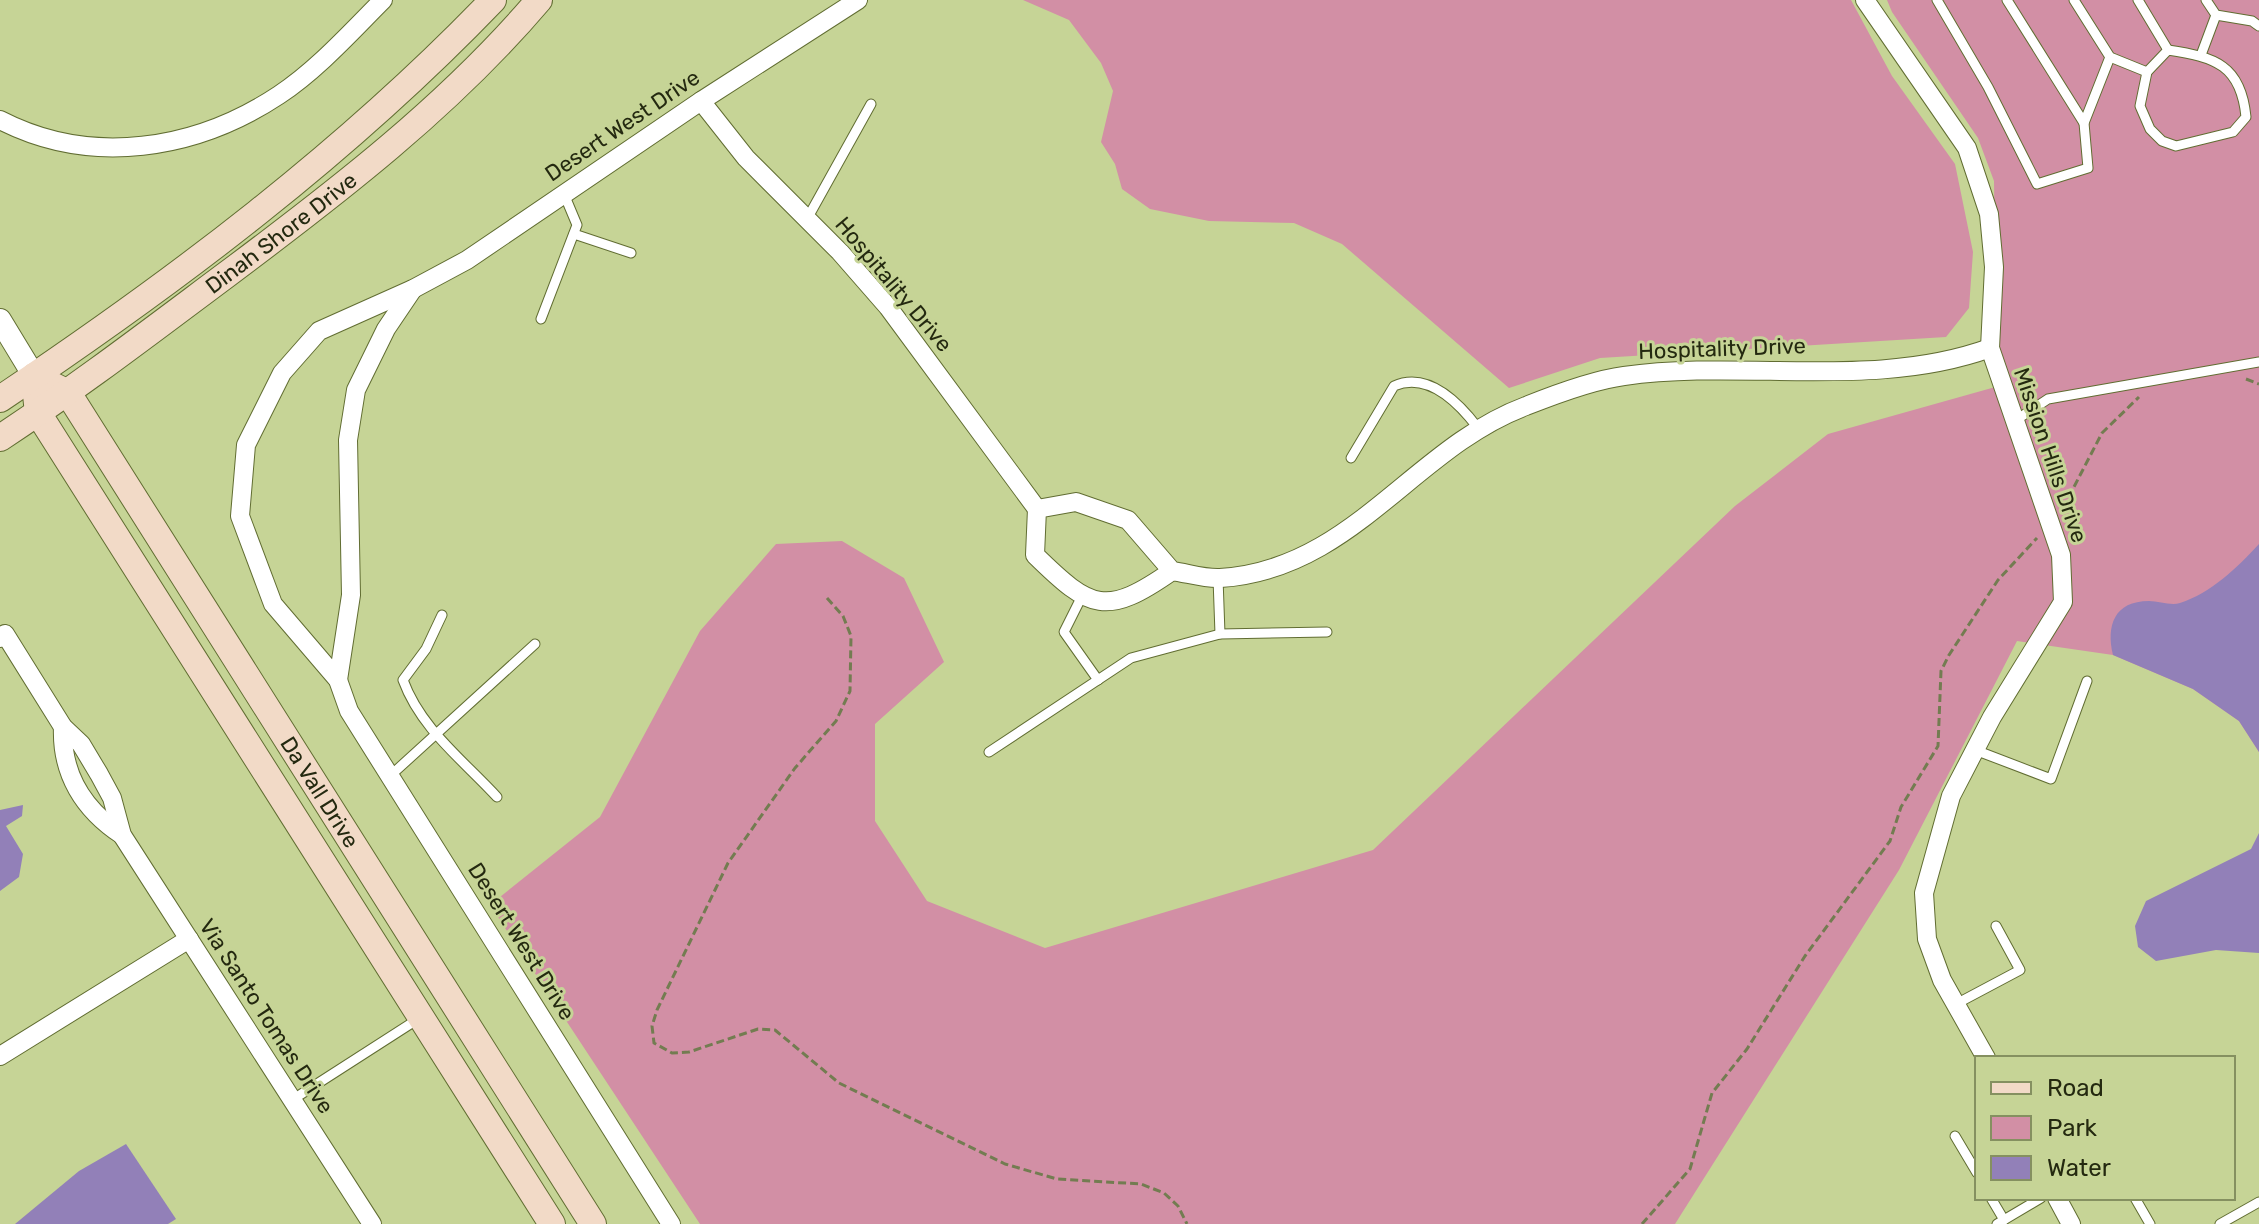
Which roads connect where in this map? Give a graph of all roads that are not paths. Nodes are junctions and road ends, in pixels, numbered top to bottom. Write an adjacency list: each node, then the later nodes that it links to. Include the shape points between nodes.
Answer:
1 (383, 0): 19 (street, via 281,94 234,122 191,138 152,146 80,146)
2 (493, 0): 30 (main road, Dinah Shore Drive, via 418,78 313,170)
3 (539, 0): 31 (main road, Dinah Shore Drive, via 425,118)
4 (858, 0): 17 (street, Desert West Drive)
5 (1865, 0): 28 (street, Mission Hills Drive, via 1967,148 1989,214 1994,267)
6 (1937, 0): 20 (lane, via 2037,184 2088,168)
7 (2007, 0): 20 (lane)
8 (2074, 0): 15 (lane)
9 (2138, 0): 13 (lane)
10 (2206, 0): 11 (lane)
11 (2216, 15): 12 (lane); 14 (lane)
12 (2259, 26)
13 (2168, 50): 14 (lane); 16 (lane)
14 (2201, 55): 16 (lane, via 2232,71 2244,96 2246,117 2233,132 2176,146 2162,141 2140,106)
15 (2110, 57): 16 (lane); 20 (lane)
16 (2147, 72)
17 (701, 101): 21 (street, Desert West Drive); 22 (street, Hospitality Drive, via 746,158)
18 (871, 104): 22 (lane)
19 (0, 120)
20 (2084, 123)
21 (564, 194): 23 (lane, via 577,225); 25 (street, Desert West Drive, via 467,260)
22 (807, 219): 38 (street, Hospitality Drive, via 897,319)
23 (574, 234): 24 (lane); 26 (lane)
24 (631, 253)
25 (413, 289): 47 (street, Desert West Drive, via 356,390 348,440 351,595); 47 (street, Desert West Drive, via 319,331 282,373 246,445 240,516 273,604)
26 (541, 319)
27 (0, 320): 30 (street, Da Vall Drive)
28 (1990, 348): 34 (street, Mission Hills Drive); 35 (street, Hospitality Drive, via 1904,369 1722,369 1620,376 1531,404)
29 (2259, 362): 34 (lane, via 2048,399)
30 (34, 376): 31 (main road); 32 (main road, Dinah Shore Drive); 33 (main road, Da Vall Drive)
31 (68, 393): 33 (main road, Dinah Shore Drive); 74 (main road, Da Vall Drive)
32 (0, 399)
33 (38, 413): 36 (main road, Dinah Shore Drive); 60 (main road, Da Vall Drive)
34 (2013, 422): 52 (street, Mission Hills Drive, via 2061,555 2063,602)
35 (1478, 428): 37 (lane, via 1455,398 1404,382 1394,386); 40 (street, Hospitality Drive, via 1338,539 1268,569)
36 (0, 438)
37 (1351, 458)
38 (1037, 509): 39 (street, via 1076,502 1128,520); 41 (street, via 1035,555 1070,589)
39 (1172, 571): 40 (street, Hospitality Drive); 41 (street, via 1121,602)
40 (1218, 578): 44 (lane)
41 (1083, 594): 48 (lane, via 1064,632)
42 (442, 615): 51 (lane, via 403,680 413,706)
43 (1327, 632): 44 (lane)
44 (1220, 634): 48 (lane, via 1131,658)
45 (0, 638): 50 (street, Via Santo Tomas Drive, via 5,634)
46 (535, 644): 51 (lane)
47 (338, 680): 54 (street, Desert West Drive, via 349,711)
48 (1098, 680): 53 (lane)
49 (2087, 681): 52 (lane, via 2051,779)
50 (63, 727): 56 (street, Via Santo Tomas Drive, via 99,774); 56 (street, Via Santo Tomas Drive, via 68,771 87,806)
51 (437, 736): 54 (lane); 55 (lane)
52 (1975, 750): 59 (street, Mission Hills Drive, via 1951,796 1924,893 1927,939)
53 (989, 752)
54 (390, 776): 75 (street, Desert West Drive)
55 (497, 797)
56 (122, 835): 58 (street, Via Santo Tomas Drive)
57 (1996, 926): 59 (lane, via 2020,970)
58 (189, 939): 61 (street); 63 (street, Via Santo Tomas Drive)
59 (1956, 1004): 62 (street, Mission Hills Drive)
60 (420, 1017): 63 (lane); 73 (main road, Da Vall Drive)
61 (0, 1056)
62 (1985, 1056)
63 (292, 1100): 72 (street, Via Santo Tomas Drive)
64 (1955, 1136): 65 (lane)
65 (1975, 1170)
66 (1992, 1200): 71 (lane)
67 (2038, 1200): 71 (lane)
68 (2058, 1200): 76 (street)
69 (2136, 1200): 77 (lane)
70 (2258, 1206): 78 (lane)
71 (2000, 1222)
72 (372, 1224)
73 (552, 1224)
74 (593, 1224)
75 (671, 1224)
76 (2071, 1224)
77 (2150, 1224)
78 (2220, 1224)

